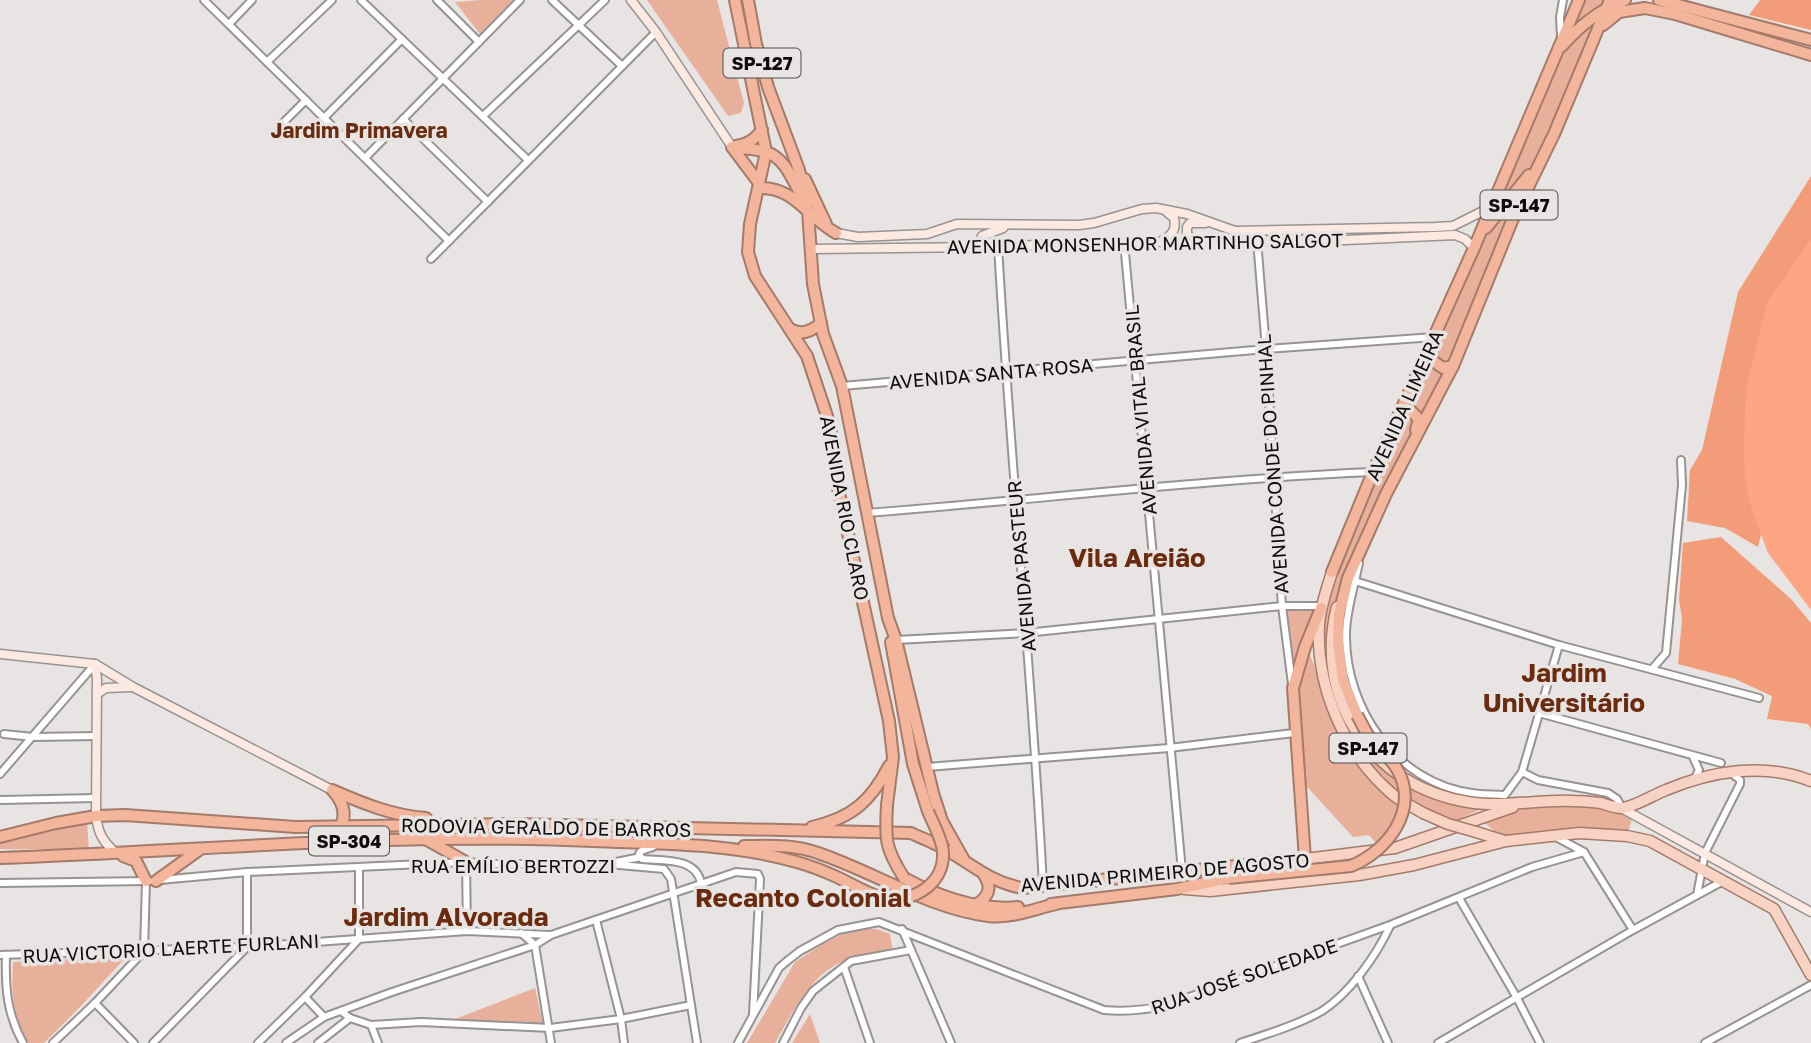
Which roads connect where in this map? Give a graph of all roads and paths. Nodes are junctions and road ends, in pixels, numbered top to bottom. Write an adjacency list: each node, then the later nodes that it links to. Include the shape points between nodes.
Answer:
1 (204, 0): 18 (street)
2 (252, 0): 18 (street)
3 (332, 0): 28 (street)
4 (361, 0): 21 (street)
5 (450, 0): 16 (street)
6 (520, 0): 24 (street)
7 (552, 0): 19 (street)
8 (605, 0): 19 (street)
9 (631, 0): 20 (main road)
10 (735, 0): 36 (highway, SP-127)
11 (748, 0): 42 (highway, SP-127, via 768,87)
12 (1563, 0): 22 (street)
13 (1579, 0): 22 (highway, AVENIDA LIMEIRA / SP-147)
14 (1625, 0): 17 (highway)
15 (1663, 0): 23 (highway)
16 (438, 1): 24 (street)
17 (1608, 3): 25 (highway, AVENIDA LIMEIRA / SP-147); 26 (highway)
18 (229, 24): 28 (street)
19 (578, 25): 29 (street); 32 (street)
20 (656, 32): 29 (street); 37 (main road)
21 (402, 39): 30 (street); 33 (street)
22 (1562, 39): 26 (highway, AVENIDA LIMEIRA / SP-147)
23 (1811, 40)
24 (479, 42): 30 (street)
25 (1590, 45): 27 (highway, via 1609,18 1645,8); 39 (highway, AVENIDA LIMEIRA / SP-147)
26 (1556, 53): 45 (highway, AVENIDA LIMEIRA / SP-147)
27 (1811, 55)
28 (267, 62): 31 (street)
29 (622, 66): 41 (street)
30 (443, 78): 32 (street); 34 (street)
31 (306, 100): 33 (street); 35 (street)
32 (483, 116): 41 (street)
33 (324, 118): 40 (street)
34 (403, 119): 40 (street); 44 (street)
35 (283, 123)
36 (762, 130): 37 (highway, via 747,144); 38 (highway, SP-127)
37 (732, 147): 38 (highway); 43 (highway)
38 (765, 152): 43 (highway, AVENIDA RIO CLARO / SP-127); 46 (highway, via 786,167)
39 (1543, 156): 51 (highway); 71 (highway, AVENIDA LIMEIRA / SP-147)
40 (365, 158): 56 (street)
41 (528, 160): 44 (street)
42 (800, 170): 46 (highway, AVENIDA RIO CLARO / SP-127); 52 (highway, via 826,224)
43 (759, 185): 46 (highway, via 786,193); 67 (highway, AVENIDA RIO CLARO / SP-127, via 748,252 755,275)
44 (488, 202): 56 (street)
45 (1491, 207): 50 (main road, AVENIDA MONSENHOR MARTINHO SALGOT, via 1453,226); 51 (highway, AVENIDA LIMEIRA / SP-147)
46 (808, 210): 52 (highway); 63 (highway, AVENIDA RIO CLARO / SP-127)
47 (1165, 211): 48 (main road, AVENIDA MONSENHOR MARTINHO SALGOT); 49 (main road, AVENIDA MONSENHOR MARTINHO SALGOT, via 1142,209 1094,223); 59 (main road, via 1174,218 1175,229)
48 (1215, 225): 50 (main road, AVENIDA MONSENHOR MARTINHO SALGOT, via 1235,231); 57 (main road, via 1190,223 1187,235)
49 (1010, 226): 52 (main road, AVENIDA MONSENHOR MARTINHO SALGOT, via 957,224 927,234); 61 (main road, via 982,236)
50 (1346, 228): 55 (main road)
51 (1481, 231): 53 (main road, AVENIDA MONSENHOR MARTINHO SALGOT); 62 (highway, AVENIDA LIMEIRA / SP-147)
52 (836, 233)
53 (1455, 235): 55 (main road, AVENIDA MONSENHOR MARTINHO SALGOT); 62 (main road)
54 (1257, 240): 55 (main road, AVENIDA MONSENHOR MARTINHO SALGOT); 57 (main road, AVENIDA MONSENHOR MARTINHO SALGOT); 69 (street, AVENIDA CONDE DO PINHAL)
55 (1346, 240)
56 (449, 241): 64 (street)
57 (1196, 241): 59 (main road, AVENIDA MONSENHOR MARTINHO SALGOT)
58 (1124, 242): 59 (main road, AVENIDA MONSENHOR MARTINHO SALGOT); 60 (main road, AVENIDA MONSENHOR MARTINHO SALGOT); 70 (street, AVENIDA VITAL BRASIL)
59 (1159, 243)
60 (998, 245): 61 (main road, AVENIDA MONSENHOR MARTINHO SALGOT); 72 (street, AVENIDA PASTEUR)
61 (982, 247): 63 (main road, AVENIDA MONSENHOR MARTINHO SALGOT)
62 (1474, 248): 65 (highway, AVENIDA LIMEIRA / SP-147)
63 (811, 249): 66 (highway, AVENIDA RIO CLARO / SP-127)
64 (431, 259)
65 (1448, 307): 68 (highway, AVENIDA LIMEIRA / SP-147); 71 (highway, via 1431,355 1441,367)
66 (821, 323): 67 (highway, via 802,333); 73 (highway, AVENIDA RIO CLARO)
67 (790, 329): 105 (highway, AVENIDA RIO CLARO, via 807,356 830,425 838,488)
68 (1434, 337): 69 (street, AVENIDA SANTA ROSA); 74 (highway, AVENIDA LIMEIRA / SP-147)
69 (1266, 349): 70 (street, AVENIDA SANTA ROSA); 78 (street, AVENIDA CONDE DO PINHAL)
70 (1136, 360): 72 (street, AVENIDA SANTA ROSA); 79 (street, AVENIDA VITAL BRASIL)
71 (1452, 366): 75 (highway, AVENIDA LIMEIRA / SP-147)
72 (1005, 372): 73 (street, AVENIDA SANTA ROSA); 80 (street, AVENIDA PASTEUR)
73 (842, 386): 81 (highway, AVENIDA RIO CLARO)
74 (1397, 419): 75 (highway, via 1407,410 1419,419); 77 (highway, AVENIDA LIMEIRA / SP-147)
75 (1407, 456): 83 (highway, AVENIDA LIMEIRA / SP-147, via 1361,546)
76 (1681, 460): 93 (street, via 1666,653)
77 (1373, 471): 78 (street); 82 (highway, AVENIDA LIMEIRA / SP-147)
78 (1273, 476): 79 (street); 84 (street, AVENIDA CONDE DO PINHAL)
79 (1147, 486): 80 (street); 87 (street, AVENIDA VITAL BRASIL)
80 (1015, 501): 81 (street); 88 (street, AVENIDA PASTEUR)
81 (867, 513): 86 (highway, AVENIDA RIO CLARO)
82 (1332, 572): 85 (main road, AVENIDA LIMEIRA / SP-147)
83 (1352, 580): 90 (street); 110 (street, via 1346,636 1350,675 1371,727 1386,745 1424,776 1471,793 1505,795); 117 (main road, AVENIDA LIMEIRA / SP-147, via 1337,606 1331,646 1336,689 1357,735 1386,765 1439,794 1491,805); 154 (highway, AVENIDA LIMEIRA, bridge, via 1339,614 1343,680 1368,735 1397,769 1404,805 1399,823 1381,849 1351,866 1228,878)
84 (1282, 606): 85 (street); 87 (street); 95 (street, AVENIDA CONDE DO PINHAL)
85 (1321, 607): 95 (highway, AVENIDA CONDE DO PINHAL); 127 (main road, AVENIDA LIMEIRA / SP-147, bridge, via 1319,646 1330,703 1363,762 1390,792 1423,813)
86 (888, 618): 89 (highway, AVENIDA RIO CLARO); 130 (highway, bridge, via 912,764 943,859 933,883 906,899 886,899 793,860)
87 (1159, 618): 88 (street); 103 (street, AVENIDA VITAL BRASIL)
88 (1027, 633): 89 (street); 106 (street, AVENIDA PASTEUR)
89 (896, 640): 108 (highway, AVENIDA RIO CLARO)
90 (1559, 645): 93 (street); 98 (street)
91 (0, 654): 92 (main road)
92 (94, 664): 94 (main road); 96 (main road); 102 (street)
93 (1652, 670): 97 (street)
94 (133, 687): 96 (main road, via 106,688); 114 (main road)
95 (1293, 688): 99 (highway, AVENIDA CONDE DO PINHAL)
96 (97, 694): 101 (main road)
97 (1759, 698)
98 (1539, 713): 104 (street); 110 (street)
99 (1294, 733): 103 (street); 137 (highway, AVENIDA CONDE DO PINHAL)
100 (4, 734): 102 (street)
101 (97, 736): 102 (street); 115 (main road)
102 (33, 737): 111 (street)
103 (1169, 748): 106 (street); 144 (street, AVENIDA VITAL BRASIL)
104 (1692, 755): 107 (street); 112 (street, via 1699,769)
105 (893, 757): 123 (highway, via 869,799 849,814); 148 (highway, AVENIDA RIO CLARO, bridge, via 885,839)
106 (1037, 760): 108 (street); 153 (street, AVENIDA PASTEUR)
107 (1721, 763)
108 (927, 767): 140 (highway, AVENIDA RIO CLARO, via 942,821)
109 (1729, 771): 112 (main road); 113 (main road, via 1773,772); 133 (street, via 1740,784)
110 (1522, 772): 118 (street, via 1608,793)
111 (0, 774)
112 (1694, 780): 118 (main road)
113 (1811, 781)
114 (332, 790): 120 (highway, via 409,817); 121 (highway, via 342,802)
115 (96, 798): 116 (street); 119 (main road)
116 (0, 800)
117 (1533, 801): 118 (main road, SP-147, via 1574,801); 137 (main road, AVENIDA PRIMEIRO DE AGOSTO, via 1395,848)
118 (1623, 809): 133 (main road, SP-147)
119 (96, 816): 121 (highway, RODOVIA GERALDO DE BARROS / SP-304, via 295,827); 125 (highway, RODOVIA GERALDO DE BARROS / SP-304); 134 (main road, via 104,842)
120 (514, 824): 121 (highway, RODOVIA GERALDO DE BARROS / SP-304); 122 (highway, RODOVIA GERALDO DE BARROS / SP-304)
121 (342, 825): 129 (highway, via 328,836)
122 (718, 830): 123 (highway, AVENIDA PRIMEIRO DE AGOSTO / SP-304)
123 (792, 831): 140 (highway, AVENIDA PRIMEIRO DE AGOSTO, via 911,833)
124 (1556, 836): 127 (main road, SP-147); 132 (street); 143 (main road, SP-147, via 1627,835 1650,841)
125 (0, 838)
126 (424, 838): 128 (highway, RODOVIA GERALDO DE BARROS / SP-304); 129 (highway, RODOVIA GERALDO DE BARROS / SP-304); 138 (highway)
127 (1506, 841): 154 (main road, AVENIDA PRIMEIRO DE AGOSTO, via 1359,875 1210,891)
128 (673, 844): 130 (highway, RODOVIA GERALDO DE BARROS / SP-304); 135 (street, RUA EMÍLIO BERTOZZI, via 644,848)
129 (228, 845): 131 (highway, RODOVIA GERALDO DE BARROS / SP-304)
130 (699, 846): 159 (highway, AVENIDA PRIMEIRO DE AGOSTO, via 789,847 816,852 940,903 989,916)
131 (201, 849): 134 (highway, RODOVIA GERALDO DE BARROS / SP-304); 149 (highway)
132 (1584, 852): 157 (street, RUA JOSÉ SOLEDADE, via 1532,867); 166 (street)
133 (1705, 853): 143 (street); 158 (main road, SP-147)
134 (118, 854): 136 (highway, RODOVIA GERALDO DE BARROS / SP-304); 149 (highway, via 136,861)
135 (640, 856): 139 (street, RUA EMÍLIO BERTOZZI); 141 (street)
136 (0, 858)
137 (1305, 859): 144 (highway, AVENIDA PRIMEIRO DE AGOSTO)
138 (466, 862): 141 (street, RUA EMÍLIO BERTOZZI); 142 (street, RUA EMÍLIO BERTOZZI); 167 (street)
139 (678, 862): 146 (street); 152 (street, via 692,867)
140 (965, 863): 147 (highway, AVENIDA PRIMEIRO DE AGOSTO)
141 (608, 864): 146 (street, RUA EMÍLIO BERTOZZI, via 664,869)
142 (359, 868): 145 (street, RUA EMÍLIO BERTOZZI); 170 (street)
143 (1702, 869): 150 (main road, SP-147); 156 (street)
144 (1182, 871): 153 (highway, AVENIDA PRIMEIRO DE AGOSTO)
145 (247, 872): 149 (street, RUA EMÍLIO BERTOZZI); 172 (street)
146 (669, 874): 155 (street)
147 (984, 874): 153 (highway, AVENIDA PRIMEIRO DE AGOSTO, via 1002,884); 160 (highway, via 989,892)
148 (904, 878): 160 (highway, AVENIDA PRIMEIRO DE AGOSTO)
149 (151, 881): 151 (street, RUA EMÍLIO BERTOZZI); 174 (street)
150 (1723, 881): 156 (street); 161 (main road, SP-147)
151 (0, 883)
152 (701, 883): 155 (street); 185 (street, via 736,872 758,874 760,879)
153 (1043, 886)
154 (1177, 888): 159 (highway, AVENIDA PRIMEIRO DE AGOSTO)
155 (674, 892): 163 (street); 183 (street)
156 (1698, 895): 166 (street)
157 (1459, 898): 164 (street, RUA JOSÉ SOLEDADE); 181 (street)
158 (1787, 900): 161 (main road); 162 (main road, SP-147)
159 (1056, 904): 160 (highway, AVENIDA PRIMEIRO DE AGOSTO)
160 (975, 905)
161 (1774, 909): 177 (main road)
162 (1811, 912)
163 (596, 920): 169 (street); 188 (street)
164 (1390, 925): 165 (street, RUA JOSÉ SOLEDADE, via 1167,1005 1123,1012 1104,1010); 178 (street)
165 (902, 929): 173 (street); 185 (street, RUA JOSÉ SOLEDADE, via 879,922 864,924 816,941 779,968)
166 (1633, 930): 181 (street)
167 (467, 931): 168 (street, RUA VICTORIO LAERTE FURLANI); 170 (street, RUA VICTORIO LAERTE FURLANI)
168 (521, 933): 169 (street, RUA VICTORIO LAERTE FURLANI); 171 (street)
169 (551, 935): 171 (street)
170 (359, 939): 172 (street, RUA VICTORIO LAERTE FURLANI); 180 (street)
171 (535, 945): 184 (street); 190 (street)
172 (247, 947): 174 (street, RUA VICTORIO LAERTE FURLANI); 195 (street)
173 (911, 950): 176 (street, via 850,961); 206 (street)
174 (144, 951): 175 (street, RUA VICTORIO LAERTE FURLANI); 182 (street)
175 (3, 955): 192 (street, via 9,1015)
176 (844, 967): 204 (street, via 813,991); 205 (street)
177 (1811, 975)
178 (1359, 976): 191 (street, via 1322,1010); 208 (street)
179 (1811, 985): 211 (street)
180 (305, 997): 186 (street); 196 (street)
181 (1517, 998): 209 (street); 210 (street)
182 (95, 1003): 193 (street); 194 (street)
183 (691, 1005): 188 (street); 202 (street)
184 (341, 1011): 186 (street); 187 (street)
185 (753, 1016): 203 (street, RUA JOSÉ SOLEDADE)
186 (324, 1017): 197 (street)
187 (350, 1018): 189 (street); 198 (street)
188 (621, 1019): 190 (street); 201 (street)
189 (371, 1025): 190 (street, via 421,1021); 199 (street)
190 (550, 1028): 200 (street)
191 (1251, 1042): 207 (street)
192 (23, 1043)
193 (52, 1043)
194 (134, 1043)
195 (153, 1043)
196 (258, 1043)
197 (286, 1043)
198 (318, 1043)
199 (378, 1043)
200 (551, 1043)
201 (624, 1043)
202 (697, 1043)
203 (738, 1043)
204 (783, 1043)
205 (870, 1043)
206 (951, 1043)
207 (1240, 1043)
208 (1388, 1043)
209 (1438, 1043)
210 (1541, 1043)
211 (1705, 1043)

